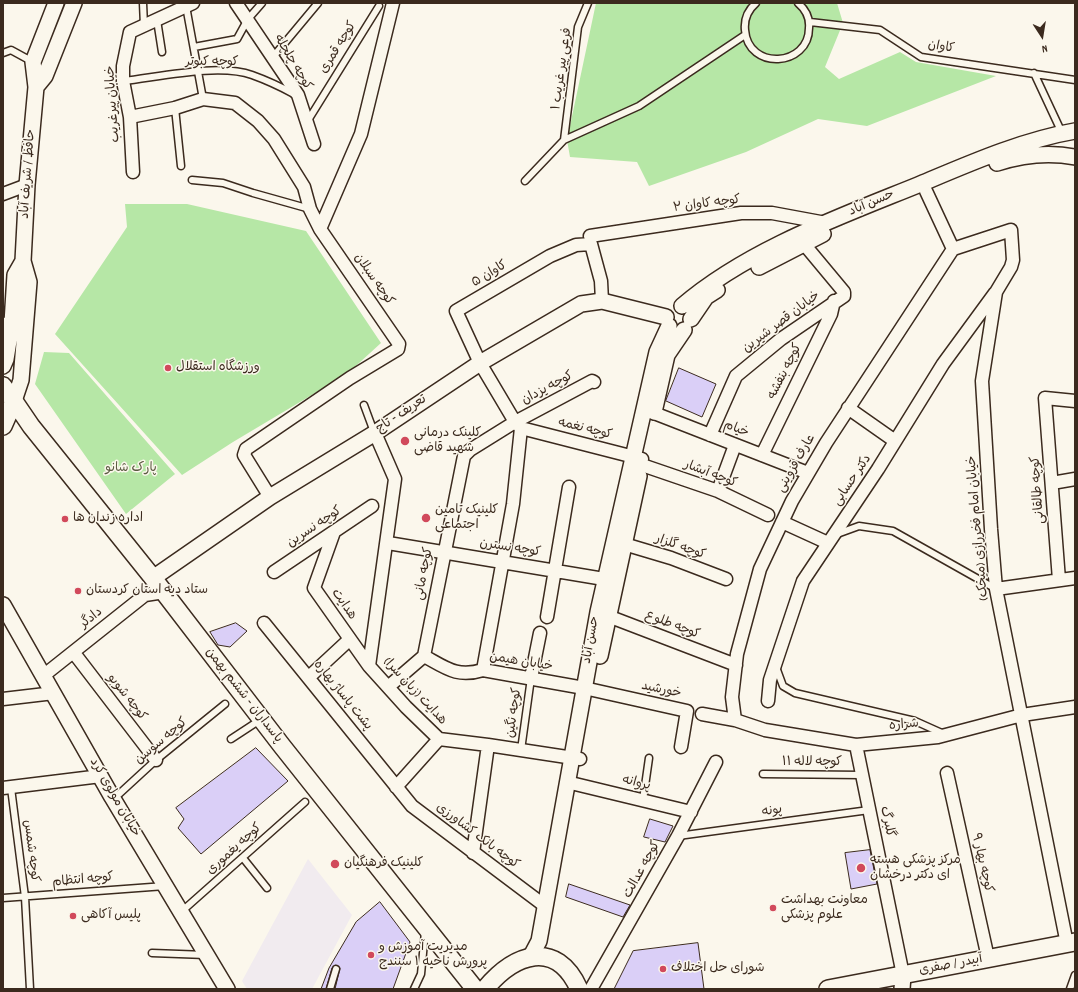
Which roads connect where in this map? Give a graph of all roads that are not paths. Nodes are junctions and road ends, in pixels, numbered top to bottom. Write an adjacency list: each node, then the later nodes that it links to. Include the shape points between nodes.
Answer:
1 (56, 3): 22 (street, حافظ / شریف آباد)
2 (74, 3): 27 (street, حافظ / شریف آباد, via 45,76)
3 (143, 3): 16 (lane)
4 (236, 3): 13 (street, کوچه چلچله)
5 (262, 3): 13 (lane)
6 (318, 3): 21 (lane)
7 (393, 3): 46 (street, via 360,134)
8 (588, 3): 34 (lane, فرعی پیر غریب ۱, via 578,27)
9 (756, 3): 17 (lane, via 747,15)
10 (798, 3): 15 (lane)
11 (182, 6): 14 (street, خیابان پیرغریب); 18 (lane)
12 (379, 6): 32 (lane, کوچه قمری)
13 (248, 19): 18 (lane, via 238,39); 21 (street, کوچه چلچله)
14 (157, 20): 16 (street, خیابان پیرغریب); 19 (lane)
15 (810, 22): 17 (lane, via 807,39 798,52 789,58 767,59 757,54); 24 (lane, کاوان, via 880,30 921,57)
16 (144, 26): 26 (street, خیابان پیرغریب, via 130,32 123,66)
17 (745, 35): 34 (lane, via 639,106)
18 (194, 47): 23 (lane)
19 (162, 52)
20 (3, 53): 22 (lane, via 11,50)
21 (273, 57): 28 (street, کوچه چلچله)
22 (33, 62): 27 (street, حافظ / شریف آباد)
23 (197, 72): 26 (lane, کوچه کبوتر); 28 (lane, کوچه کبوتر, via 251,74); 29 (lane)
24 (1034, 73): 25 (lane, کاوان); 33 (lane)
25 (1075, 80)
26 (123, 81): 31 (street, خیابان پیرغریب)
27 (36, 87): 41 (street, حافظ / شریف آباد)
28 (298, 95): 32 (street, کوچه چلچله)
29 (203, 99): 30 (street); 44 (street, via 235,104 258,121 274,139 304,187)
30 (175, 108): 31 (street); 37 (lane)
31 (130, 117): 38 (street, خیابان پیرغریب)
32 (306, 123): 35 (street, کوچه چلچله)
33 (1069, 132): 45 (street, حسن آباد, via 967,164)
34 (564, 140): 40 (lane)
35 (314, 144)
36 (1075, 157): 42 (street, حسن آباد, via 1038,154 1011,158)
37 (182, 166)
38 (132, 172)
39 (192, 180): 44 (lane, via 224,182 254,194)
40 (525, 181)
41 (27, 186): 43 (street); 50 (street, حافظ / شریف آباد)
42 (926, 192): 48 (street, حسن آباد, via 878,209); 49 (street)
43 (3, 194)
44 (310, 209): 46 (street)
45 (826, 223): 47 (street, کوچه کاوان ۲, via 772,212 741,214); 54 (street, حسن آباد, via 787,240 700,290 682,306 690,313)
46 (320, 229): 79 (street, کوچه سبلان, via 399,344 398,350 350,378 246,449 244,455)
47 (591, 240): 52 (street, via 601,281); 56 (street, کاوان ۵, via 550,256 456,312)
48 (804, 244): 53 (street, خیابان قصر شیرین, via 844,292 843,298); 54 (street, حسن آباد, via 706,297)
49 (952, 249): 51 (street, خیابان امام فخررازی (میخک), via 1011,230 1013,260); 63 (street, عارف قزوینی)
50 (23, 261): 55 (street, حافظ / شریف آباد, via 14,275); 60 (street, حافظ / شریف آباد, via 30,282 21,380)
51 (996, 292): 69 (street, دکتر حسابی, via 944,364); 96 (street, خیابان امام فخررازی (میخک), via 982,380)
52 (602, 301): 54 (street, تعریف - تاج); 56 (street, تعریف - تاج, via 581,304)
53 (834, 301): 68 (street, خیابان قصر شیرین, via 780,339 736,376); 72 (street, کوچه بنفشه, via 831,314)
54 (678, 323): 64 (street, حسن آباد, via 667,355); 73 (street, حسن آباد, via 657,352)
55 (7, 326): 57 (street, حافظ / شریف آباد)
56 (480, 363): 65 (street); 67 (street, تعریف - تاج)
57 (3, 366)
58 (594, 382): 65 (street, کوچه یزدان)
59 (3, 386): 60 (main road, پاسداران - ششم بهمن)
60 (14, 401): 66 (main road); 91 (main road, پاسداران - ششم بهمن, via 31,426)
61 (1075, 401): 76 (street, کوچه طالقانی, via 1046,398)
62 (364, 405): 67 (lane)
63 (848, 408): 69 (street); 74 (street, عارف قزوینی)
64 (654, 413): 68 (street, خیام); 73 (street, حسن آباد)
65 (518, 425): 71 (street, کوچه یزدان); 73 (street, کوچه نغمه); 88 (street, via 513,504)
66 (3, 426)
67 (375, 434): 79 (street, تعریف - تاج); 85 (street, هدایت (زبان سرا), via 394,474)
68 (710, 435): 70 (street, خیام)
69 (895, 441): 84 (street, دکتر حسابی)
70 (735, 445): 72 (street, خیام); 78 (street)
71 (467, 453): 87 (street, کوچه مانی, via 464,456)
72 (762, 455): 74 (street, خیام)
73 (639, 460): 78 (street, کوچه آبشار); 86 (street, حسن آباد); 93 (street, حسن آباد)
74 (808, 473): 82 (street, عارف قزوینی)
75 (1075, 479): 76 (street)
76 (1052, 483): 95 (street, کوچه طالقانی)
77 (569, 487): 89 (street)
78 (718, 491): 81 (street, کوچه آبشار)
79 (270, 497): 91 (street, تعریف - تاج)
80 (372, 506): 83 (street, کوچه نسرین)
81 (768, 515)
82 (782, 522): 84 (street); 107 (street, عارف قزوینی, via 760,569 736,654)
83 (334, 532): 90 (street, کوچه نسرین); 103 (street, هدایت, via 314,588)
84 (831, 539): 96 (lane, via 859,526 893,531); 106 (street, دکتر حسابی, via 803,581)
85 (388, 543): 87 (street, کوچه نسترن); 108 (street, هدایت (زبان سرا))
86 (624, 544): 94 (street, کوچه گلزار, via 671,558); 99 (street, حسن آباد)
87 (443, 552): 88 (street, کوچه نسترن); 105 (street, کوچه مانی)
88 (502, 562): 89 (street, کوچه نسترن); 109 (street)
89 (555, 571): 93 (street, کوچه نسترن); 100 (street)
90 (274, 572)
91 (153, 578): 97 (main road, پاسداران - ششم بهمن)
92 (1075, 578): 95 (street)
93 (604, 579): 99 (street, حسن آباد)
94 (726, 579)
95 (1060, 580): 96 (street)
96 (996, 590): 121 (street, خیابان امام فخررازی (میخک))
97 (164, 592): 104 (street, دادگر, via 145,595); 122 (main road, پاسداران - ششم بهمن)
98 (3, 605): 110 (street, خیابان مولوی کرد)
99 (603, 614): 107 (street, کوچه طلوع); 114 (street, حسن آباد)
100 (547, 617)
101 (264, 623): 111 (street, پشت پاساژ بهاره)
102 (540, 633): 112 (street)
103 (350, 639): 108 (street, هدایت); 111 (street)
104 (74, 653): 110 (street, دادگر); 133 (street, کوچه شوبو)
105 (424, 656): 109 (street, خیابان هیمن, via 454,672 469,674); 113 (street)
106 (775, 664): 117 (street, دکتر حسابی); 124 (lane, via 783,686 795,693 915,721)
107 (736, 665): 123 (street, عارف قزوینی, via 732,697)
108 (370, 666): 113 (street, هدایت (زبان سرا))
109 (483, 670): 112 (street, خیابان هیمن)
110 (43, 676): 115 (street, خیابان مولوی کرد)
111 (309, 677): 140 (street, پشت پاساژ بهاره)
112 (531, 678): 114 (street, خیابان هیمن); 130 (lane, کوچه نگین)
113 (388, 687): 126 (street, هدایت (زبان سرا))
114 (589, 689): 129 (street, خورشید, via 687,711); 132 (street, حسن آباد)
115 (54, 693): 116 (street); 138 (street, خیابان مولوی کرد)
116 (3, 699)
117 (768, 701)
118 (225, 704): 133 (lane, کوچه سوسن)
119 (1075, 707): 121 (street, شراره)
120 (702, 714): 123 (street, شراره)
121 (1022, 715): 124 (street, شراره); 157 (street, خیابان امام فخررازی (میخک))
122 (262, 719): 125 (lane); 156 (main road, پاسداران - ششم بهمن)
123 (735, 720): 128 (street, شراره, via 765,730)
124 (947, 735): 128 (street, شراره)
125 (231, 739)
126 (439, 739): 127 (street, هدایت (زبان سرا)); 140 (street)
127 (488, 745): 130 (street, هدایت (زبان سرا)); 148 (street)
128 (856, 745): 136 (street, گلبرگ)
129 (681, 747)
130 (521, 750): 132 (street, هدایت (زبان سرا))
131 (649, 758): 143 (lane)
132 (576, 759): 139 (street, حسن آباد); 154 (street, حسن آباد)
133 (156, 760): 142 (lane, کوچه سوسن, via 119,794)
134 (716, 762): 146 (street, کوچه عدالت)
135 (763, 774): 136 (lane, کوچه لاله ۱۱)
136 (862, 774): 145 (street, گلبرگ)
137 (947, 774): 161 (street, کوچه بهار ۹)
138 (101, 776): 141 (street); 142 (street, خیابان مولوی کرد)
139 (575, 784): 143 (street, پروانه); 160 (street, حسن آباد)
140 (396, 787): 148 (street, کوچه بانک کشاورزی, via 412,806)
141 (7, 788): 152 (lane, کوچه شمس)
142 (112, 797): 150 (street, خیابان مولوی کرد)
143 (643, 800): 146 (street, پروانه)
144 (305, 802): 149 (lane, کوچه یغموری)
145 (869, 810): 147 (lane, پونه); 164 (street, گلبرگ)
146 (691, 812): 147 (street, کوچه عدالت)
147 (678, 836): 171 (street, کوچه عدالت)
148 (473, 853): 154 (street, کوچه بانک کشاورزی)
149 (243, 858): 151 (lane); 155 (lane, کوچه یغموری)
150 (165, 886): 152 (lane, کوچه انتظام); 155 (street, خیابان مولوی کرد)
151 (267, 888)
152 (25, 897): 153 (lane, کوچه انتظام); 166 (lane, کوچه شمس)
153 (3, 898)
154 (545, 906): 160 (street, حسن آباد)
155 (180, 913): 159 (street, خیابان مولوی کرد)
156 (425, 926): 165 (main road, پاسداران - ششم بهمن); 169 (lane, via 421,974)
157 (1071, 943): 161 (main road, آبیدر / صفری)
158 (152, 954): 159 (lane)
159 (206, 955): 167 (street, خیابان مولوی کرد)
160 (536, 957): 165 (main road, via 518,961); 170 (main road, via 553,959 572,974)
161 (988, 958): 164 (main road, آبیدر / صفری)
162 (336, 969): 168 (lane)
163 (1075, 975): 173 (lane)
164 (903, 982): 172 (main road, آبیدر / صفری)
165 (476, 988)
166 (30, 989)
167 (227, 989)
168 (330, 989)
169 (414, 989)
170 (579, 989)
171 (591, 989)
172 (828, 989)
173 (1070, 989)

